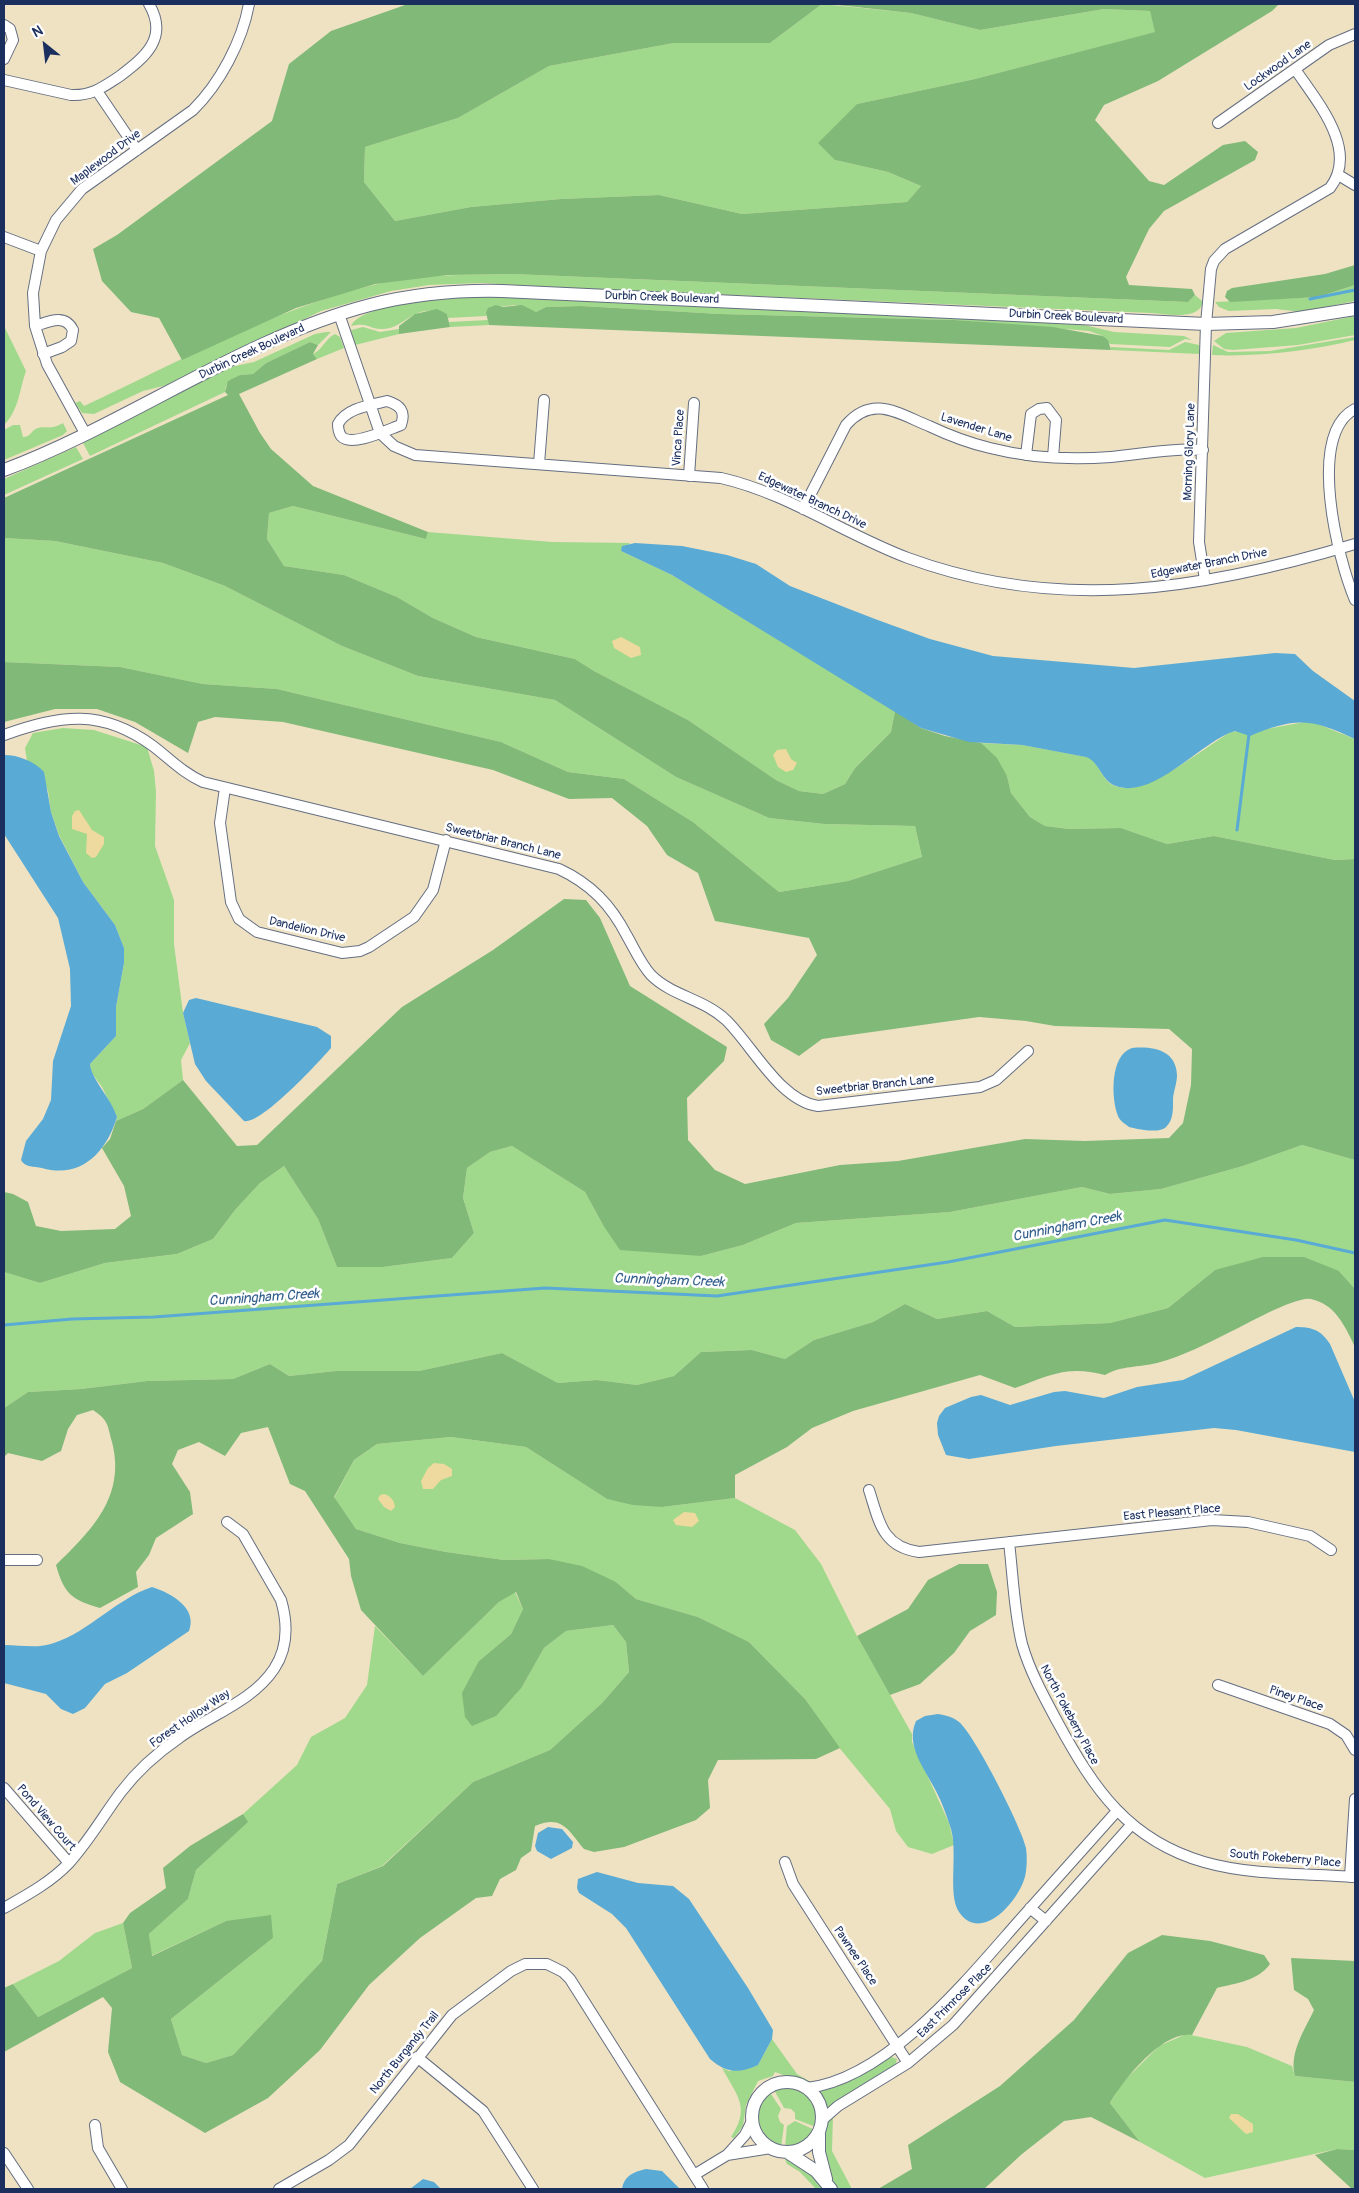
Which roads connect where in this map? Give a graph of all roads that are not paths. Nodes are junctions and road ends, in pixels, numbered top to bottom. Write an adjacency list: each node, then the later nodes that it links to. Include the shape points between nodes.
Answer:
1 (148, 4): 8 (street, via 156,24 150,50 142,60)
2 (249, 5): 10 (street, Maplewood Drive, via 225,70 211,91 193,110)
3 (4, 26): 5 (street, via 10,29 13,40)
4 (1355, 34): 6 (street, Lockwood Lane, via 1329,45)
5 (4, 59)
6 (1295, 69): 9 (street, Lockwood Lane); 11 (street, via 1341,137 1345,155)
7 (4, 80): 8 (street, via 71,95 82,96)
8 (98, 91): 10 (street)
9 (1218, 123)
10 (137, 150): 14 (street, Maplewood Drive, via 76,195 56,220)
11 (1340, 176): 12 (street); 17 (street, Morning Glory Lane, via 1322,193 1219,255 1211,269)
12 (1355, 185)
13 (4, 238): 14 (street)
14 (41, 251): 18 (street, Maplewood Drive, via 32,293)
15 (1355, 309): 17 (street, Durbin Creek Boulevard, via 1273,322)
16 (339, 314): 17 (street, Durbin Creek Boulevard, via 400,298 480,290); 22 (street, Edgewater Branch Drive); 24 (street, Durbin Creek Boulevard, via 285,336)
17 (1206, 324): 26 (street, Morning Glory Lane)
18 (35, 326): 19 (street, Maplewood Drive); 19 (street, via 60,319 73,330 71,340)
19 (43, 354): 24 (street, Maplewood Drive)
20 (544, 400): 29 (street)
21 (694, 403): 31 (street, Vinca Place)
22 (369, 406): 25 (street, Edgewater Branch Drive); 25 (street, via 387,401 402,409 401,425); 25 (street, via 341,418 338,424 341,436 349,441)
23 (1355, 409): 34 (street, via 1337,426 1332,449 1329,497)
24 (85, 433): 30 (street, Durbin Creek Boulevard)
25 (380, 433): 29 (street, Edgewater Branch Drive, via 394,446 415,455)
26 (1203, 450): 28 (street, Lavender Lane, via 1099,458); 35 (street, Morning Glory Lane, via 1199,542)
27 (1026, 455): 28 (street, Lavender Lane); 28 (street, via 1031,414 1047,408 1056,420); 32 (street, Lavender Lane, via 960,439 890,409 872,409 855,417 846,426)
28 (1053, 457)
29 (540, 464): 31 (street, Edgewater Branch Drive)
30 (4, 470)
31 (689, 476): 32 (street, Edgewater Branch Drive, via 721,478 756,487)
32 (802, 510): 35 (street, Edgewater Branch Drive, via 913,560 964,575 1020,586 1126,591)
33 (1355, 544): 34 (street, Edgewater Branch Drive)
34 (1339, 549): 35 (street, Edgewater Branch Drive); 36 (street)
35 (1205, 580)
36 (1355, 600)
37 (4, 735): 38 (street, Sweetbriar Branch Lane, via 56,719 104,722 140,737 190,776)
38 (225, 788): 39 (street, Sweetbriar Branch Lane); 39 (street, Dandelion Drive, via 220,823 231,902 238,919 257,932 342,953 360,951 414,916 433,890)
39 (446, 840): 40 (street, Sweetbriar Branch Lane, via 551,866 582,880 617,916 639,958 652,975 669,989 712,1009 725,1019 788,1092 802,1102 818,1106 980,1087 996,1080)
40 (1028, 1051)
41 (869, 1490): 43 (street, East Pleasant Place, via 880,1526 886,1535 909,1551)
42 (227, 1522): 54 (street, Forest Hollow Way, via 243,1534 281,1600 286,1623 280,1658 254,1691 154,1757 121,1792)
43 (1009, 1542): 44 (street, East Pleasant Place, via 1230,1520 1310,1536); 51 (street, North Pokeberry Place, via 1018,1620 1028,1664 1081,1767)
44 (1331, 1550)
45 (4, 1560): 46 (street)
46 (37, 1560)
47 (1218, 1685): 48 (street, Piney Place, via 1330,1724 1346,1735)
48 (1355, 1750)
49 (4, 1788): 54 (street, Pond View Court)
50 (1355, 1799): 55 (street)
51 (1117, 1811): 52 (street, North Pokeberry Place); 57 (street, East Primrose Place)
52 (1132, 1824): 55 (street, South Pokeberry Place, via 1182,1854 1225,1867); 58 (street, East Primrose Place)
53 (785, 1862): 59 (street, Pawnee Place, via 793,1884)
54 (69, 1863): 56 (street, Forest Hollow Way, via 46,1883)
55 (1353, 1877)
56 (4, 1908)
57 (1030, 1908): 58 (street); 59 (street, East Primrose Place, via 967,1980)
58 (1046, 1922): 61 (street, East Primrose Place, via 952,2024)
59 (898, 2045): 61 (street, Pawnee Place); 62 (street, East Primrose Place, via 840,2081)
60 (417, 2057): 71 (street, North Burgandy Trail, via 452,2015 511,1971 536,1963 555,1967 570,1979); 75 (street, North Burgandy Trail, via 349,2144 329,2160); 76 (street, via 483,2111)
61 (908, 2063): 64 (street, East Primrose Place, via 838,2106)
62 (806, 2088): 63 (street, via 792,2082 769,2086 755,2101); 64 (street, via 816,2098)
63 (752, 2120): 67 (street, via 758,2137); 70 (street, via 745,2135)
64 (822, 2120): 66 (street)
65 (95, 2126): 74 (street, via 98,2148)
66 (819, 2134): 68 (street, via 801,2148); 72 (street, via 819,2152)
67 (771, 2148): 68 (street); 70 (street)
68 (786, 2152): 72 (street, via 807,2164)
69 (4, 2153): 73 (street)
70 (727, 2155): 71 (street)
71 (694, 2175): 77 (street, North Burgandy Trail)
72 (829, 2186)
73 (28, 2189)
74 (122, 2189)
75 (279, 2189)
76 (533, 2189)
77 (703, 2189)

